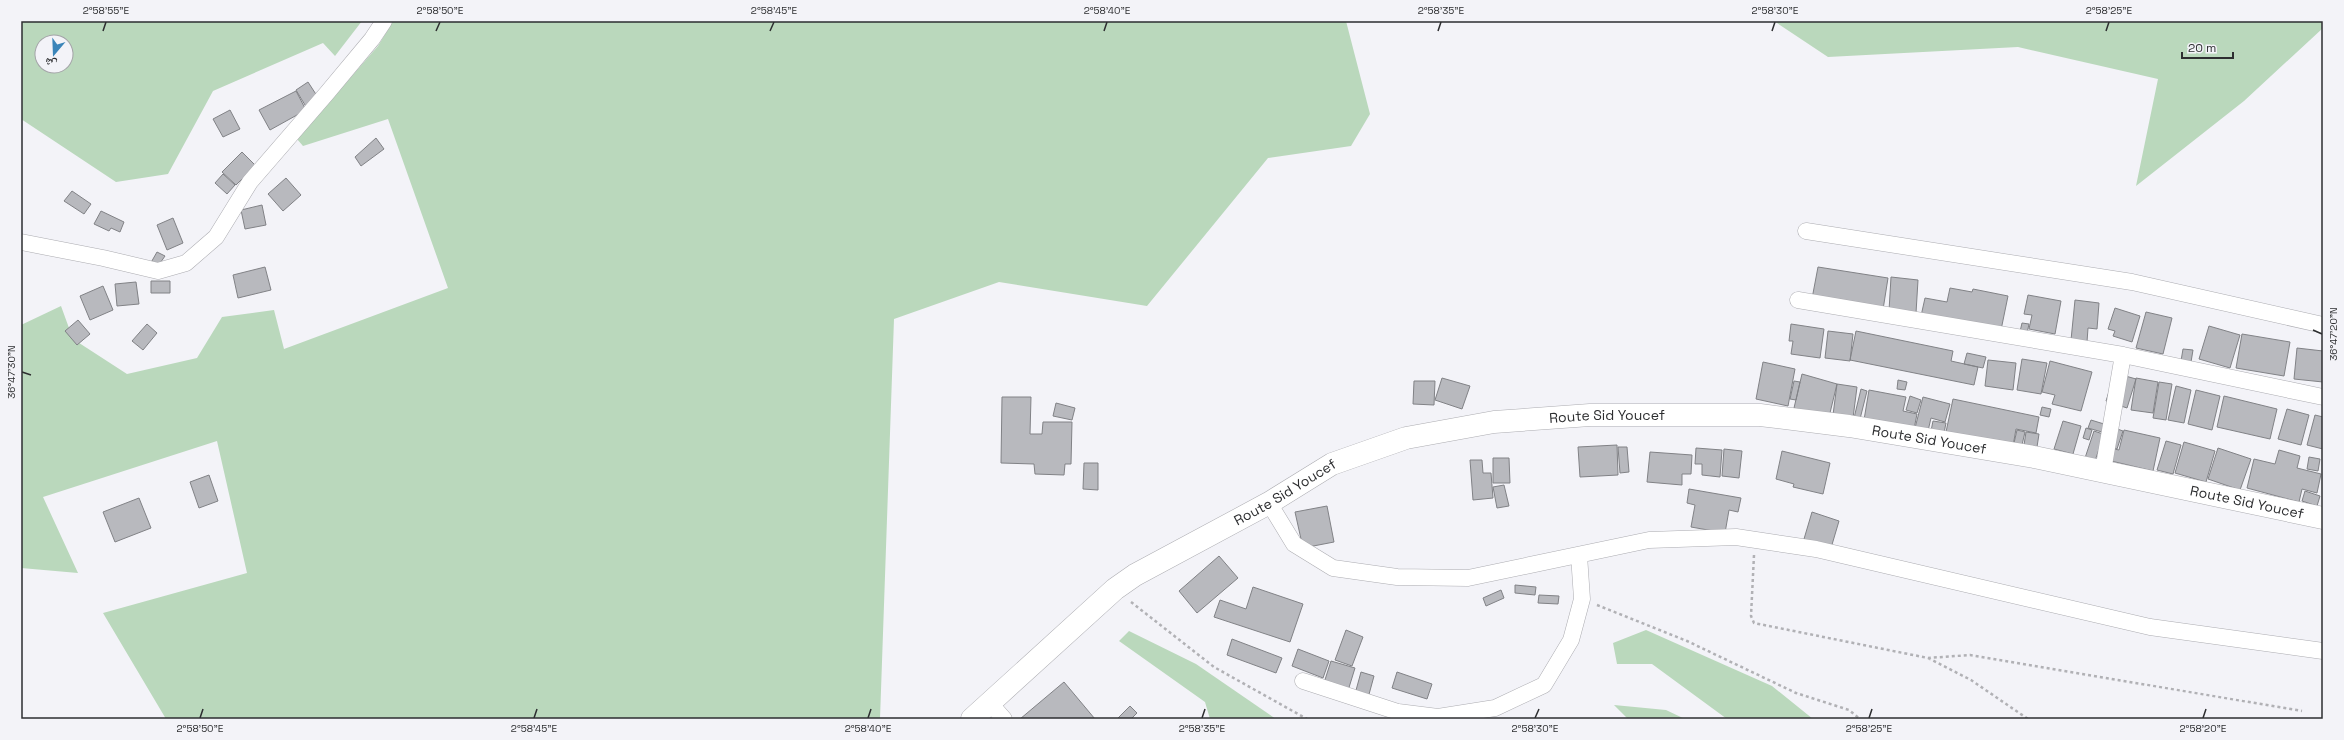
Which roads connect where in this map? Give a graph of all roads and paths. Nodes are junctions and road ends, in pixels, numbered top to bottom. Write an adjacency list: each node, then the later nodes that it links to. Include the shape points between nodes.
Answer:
1 (384, 21): 3 (street, via 372,39 250,182 216,237 186,263 158,271)
2 (1806, 231): 5 (street, via 2132,282)
3 (21, 242)
4 (1798, 300): 6 (street)
5 (2323, 325)
6 (2123, 355): 7 (street); 8 (street)
7 (2323, 396)
8 (2103, 471): 9 (main road, Route Sid Youcef, via 1849,426 1760,415 1590,415 1494,422 1406,438 1332,464); 10 (main road, Route Sid Youcef)
9 (1269, 503): 12 (street, via 1294,544 1333,568 1397,577 1468,578); 13 (main road, Route Sid Youcef, via 1135,575)
10 (2323, 518)
11 (1755, 540): 12 (street, via 1736,537 1649,540); 15 (street, via 1816,549 2150,627); 16 (path, via 1751,616 1754,622)
12 (1579, 555): 14 (street)
13 (1115, 589): 18 (main road, Route Sid Youcef); 22 (path, via 1214,667)
14 (1582, 599): 17 (street, via 1571,640 1544,685 1494,708 1438,717 1398,712); 23 (path, via 1687,641 1796,693 1849,710)
15 (2323, 651)
16 (1928, 658): 19 (path, via 1970,655); 24 (path, via 1971,680)
17 (1303, 681)
18 (990, 702): 20 (main road, Route Sid Youcef); 21 (street)
19 (2302, 711)
20 (972, 719)
21 (1004, 719)
22 (1307, 719)
23 (1860, 719)
24 (2028, 719)

